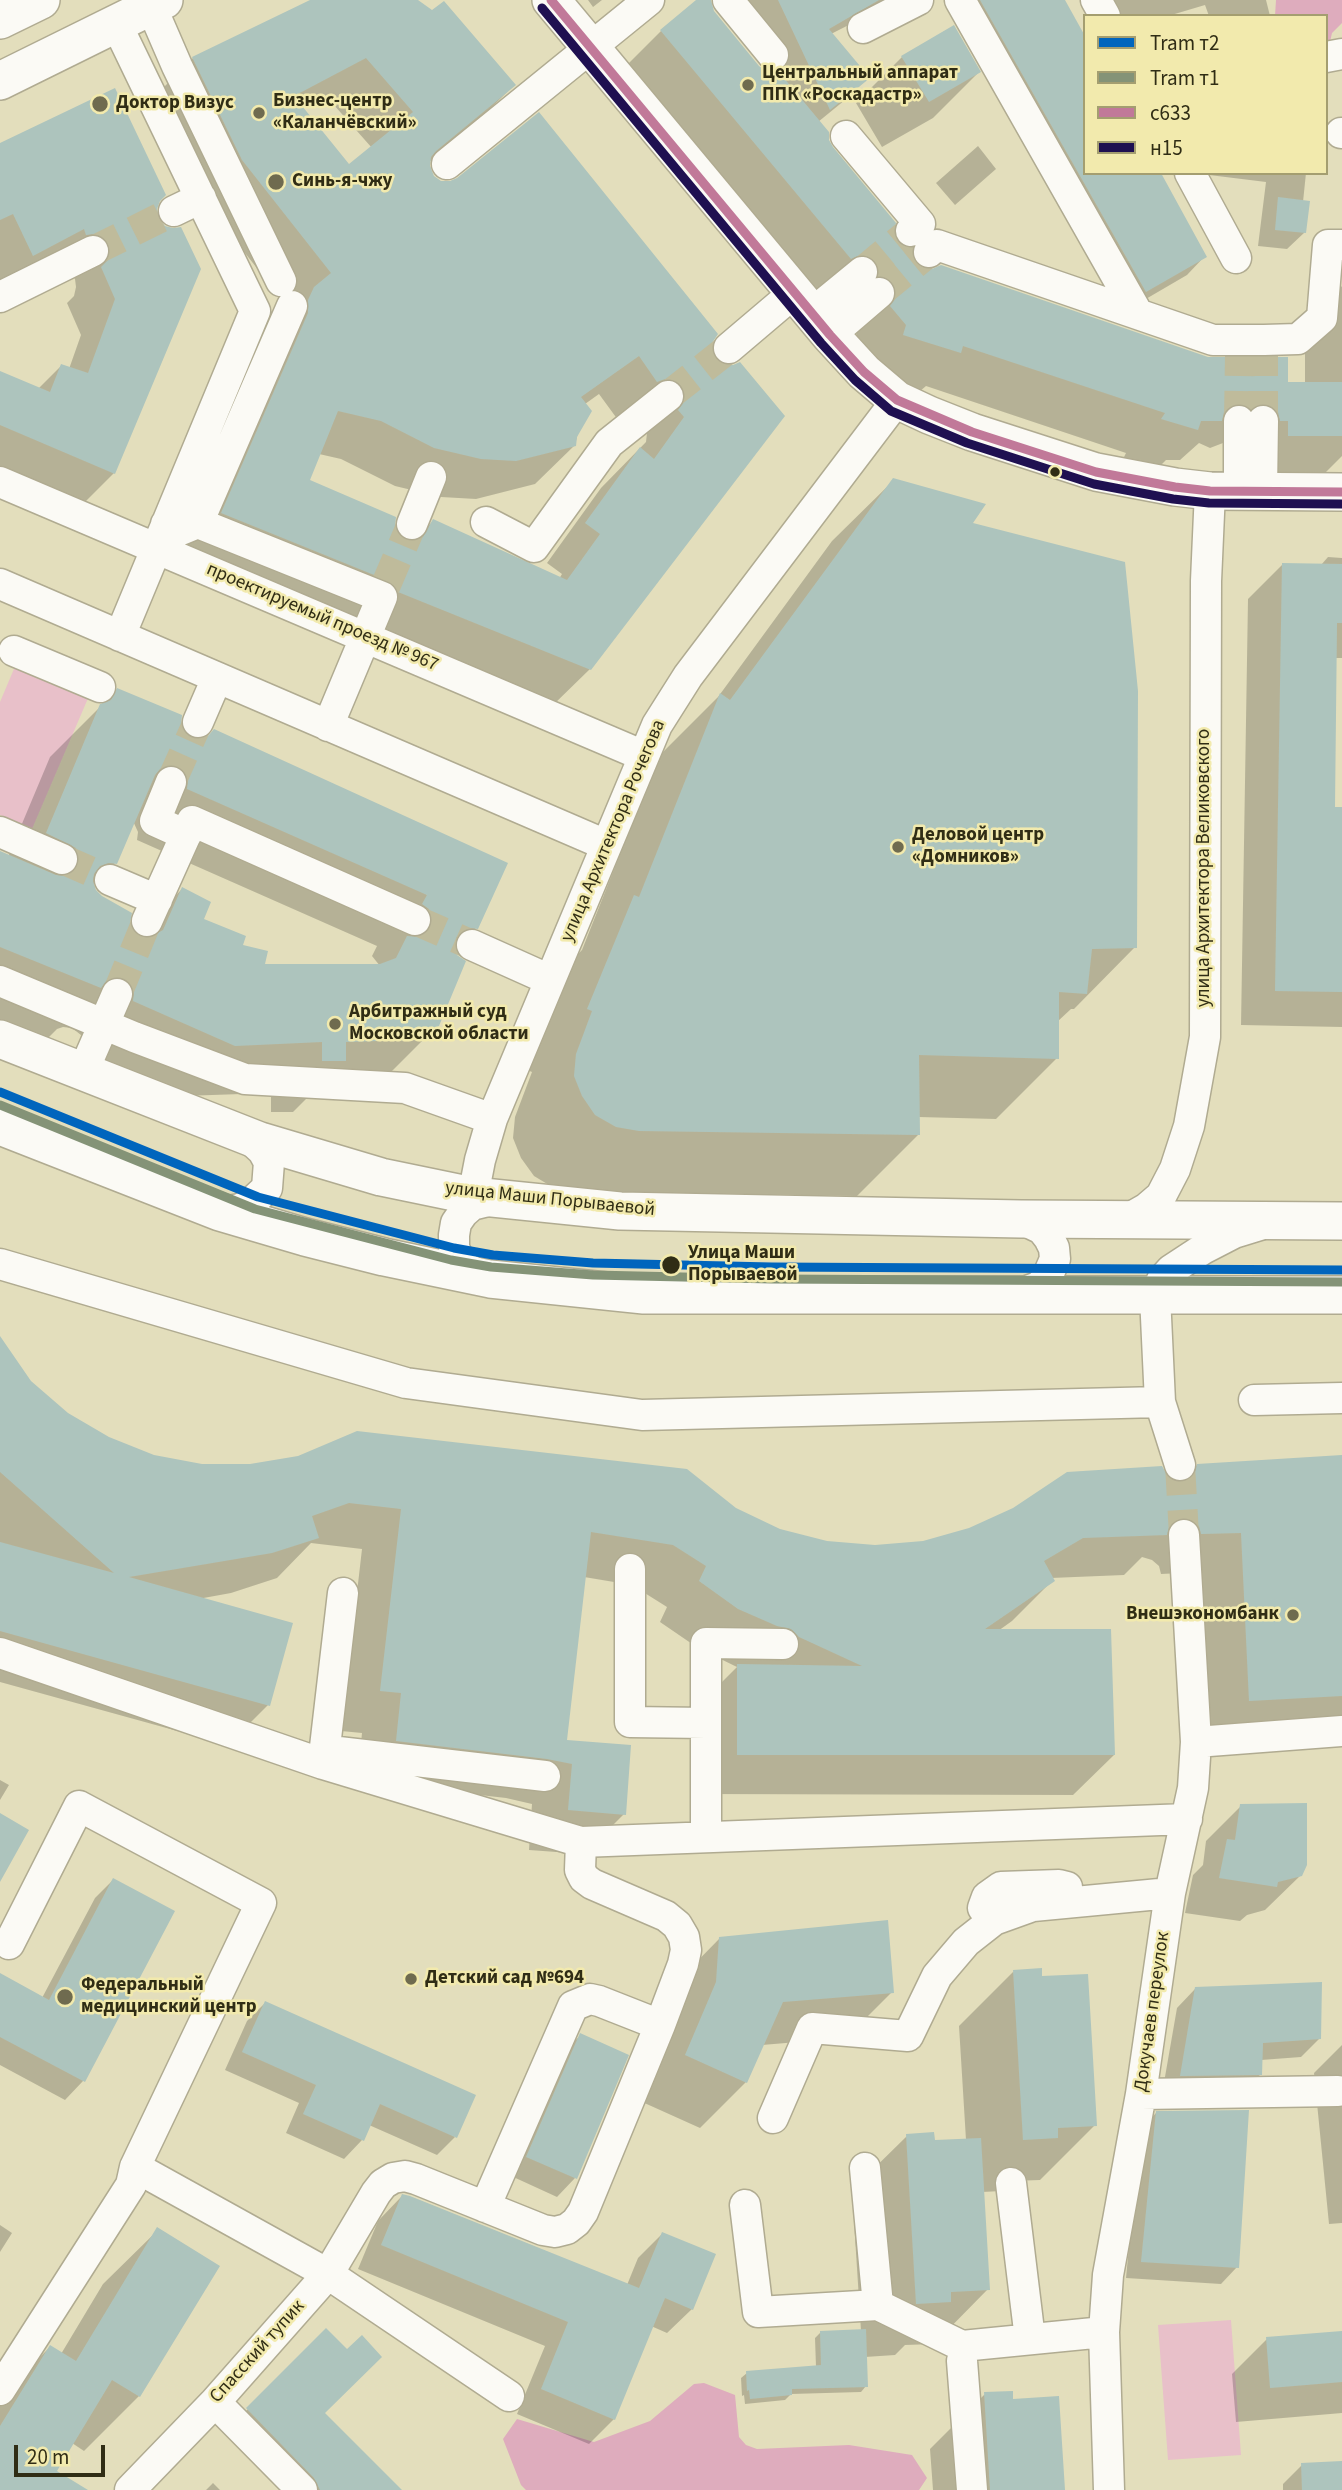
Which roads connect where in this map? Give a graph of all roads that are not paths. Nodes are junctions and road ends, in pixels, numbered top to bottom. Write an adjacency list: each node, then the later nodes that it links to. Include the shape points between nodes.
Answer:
1 (41, 0): 8 (main road)
2 (551, 0): 11 (main road)
3 (649, 0): 11 (street)
4 (728, 0): 12 (street)
5 (918, 0): 10 (street)
6 (960, 0): 25 (street)
7 (158, 3): 9 (main road); 35 (street, via 177,65 286,293)
8 (0, 20)
9 (116, 23): 13 (main road); 17 (street)
10 (863, 28)
11 (592, 47): 15 (street); 24 (main road)
12 (773, 55)
13 (0, 81)
14 (846, 136): 25 (street, via 920,224 920,242)
15 (447, 164)
16 (1192, 175): 21 (street)
17 (201, 198): 18 (street); 37 (street, via 255,311)
18 (174, 211)
19 (1342, 245): 25 (street, via 1328,245 1322,318 1298,339 1251,348)
20 (93, 251): 23 (street)
21 (1236, 258)
22 (871, 283): 24 (street)
23 (0, 296)
24 (812, 313): 26 (street); 28 (main road, via 864,372)
25 (1138, 314)
26 (729, 348)
27 (668, 396): 34 (street, via 609,443 534,547)
28 (897, 400): 32 (main road, via 972,432 1096,472 1175,487); 46 (street, улица Архитектора Рочегова, via 688,676 657,725)
29 (1251, 421): 32 (street, улица Архитектора Великовского)
30 (431, 477): 36 (street)
31 (0, 482): 37 (street, проектируемый проезд № 967)
32 (1237, 491): 33 (main road); 67 (street, улица Архитектора Великовского, via 1206,581 1205,1037 1189,1126 1175,1169 1161,1196)
33 (1342, 492)
34 (486, 522)
35 (198, 523): 37 (street); 40 (street, via 384,592)
36 (412, 524)
37 (161, 536): 39 (street); 40 (street, проектируемый проезд № 967)
38 (0, 584): 39 (street)
39 (120, 636): 42 (street)
40 (366, 637): 45 (street); 46 (street, проектируемый проезд № 967)
41 (14, 651): 43 (street)
42 (217, 678): 44 (street); 45 (street)
43 (100, 687)
44 (198, 722)
45 (328, 726): 50 (street)
46 (644, 756): 50 (street, улица Архитектора Рочегова)
47 (172, 782): 49 (street, via 155,821)
48 (0, 832): 51 (street)
49 (186, 835): 52 (street, via 152,911); 53 (street, via 192,821)
50 (606, 845): 55 (street, улица Архитектора Рочегова)
51 (62, 859)
52 (110, 880)
53 (415, 920)
54 (472, 945): 55 (street)
55 (550, 980): 61 (street, улица Архитектора Рочегова)
56 (0, 981): 58 (street)
57 (117, 995): 58 (street)
58 (104, 1024): 60 (street); 61 (street, via 245,1079 405,1088)
59 (0, 1039): 60 (main road, улица Маши Порываевой)
60 (83, 1072): 63 (main road, улица Маши Порываевой)
61 (492, 1119): 64 (street, улица Архитектора Рочегова, via 480,1160)
62 (0, 1126): 65 (main road)
63 (247, 1136): 64 (main road, улица Маши Порываевой, via 381,1177); 65 (street, via 269,1162 267,1188 250,1204)
64 (485, 1197): 66 (main road, улица Маши Порываевой, via 620,1211); 71 (street, via 456,1223 454,1248 467,1269)
65 (220, 1212): 71 (main road, via 371,1254)
66 (1021, 1219): 67 (main road, улица Маши Порываевой); 73 (street, via 1042,1229 1055,1259 1046,1280)
67 (1126, 1220): 69 (main road, улица Маши Порываевой)
68 (1342, 1221): 69 (main road, улица Маши Порываевой)
69 (1270, 1222): 74 (street, via 1203,1249 1171,1270)
70 (0, 1264): 77 (street, via 407,1383 642,1415)
71 (490, 1279): 73 (main road, via 644,1295)
72 (1342, 1295): 74 (main road)
73 (1016, 1296): 74 (main road)
74 (1156, 1296): 77 (street)
75 (1342, 1398): 76 (street)
76 (1254, 1400)
77 (1160, 1402): 78 (street)
78 (1180, 1465)
79 (1184, 1535): 86 (street, Докучаев переулок)
80 (630, 1569): 84 (street, via 630,1722)
81 (343, 1593): 87 (street)
82 (783, 1644): 84 (street, via 706,1643)
83 (0, 1653): 87 (street)
84 (706, 1723): 90 (street)
85 (1342, 1731): 86 (street)
86 (1196, 1742): 89 (street, Докучаев переулок)
87 (324, 1757): 88 (street); 91 (street)
88 (545, 1776)
89 (1187, 1819): 90 (street); 92 (street, Докучаев переулок)
90 (706, 1837): 91 (street)
91 (581, 1842): 96 (street, via 584,1878 666,1916 684,1937 683,1964)
92 (1170, 1893): 93 (street); 98 (street, Докучаев переулок)
93 (1104, 1900): 94 (street, via 1059,1885 1001,1887 987,1897); 99 (street, via 1033,1906 994,1920 966,1942 937,1976 908,2036 812,2028)
94 (983, 1908)
95 (9, 1944): 100 (street, via 79,1806 261,1903)
96 (660, 2025): 104 (street, via 590,1999 573,2006); 104 (street, Спасский тупик, via 576,2222 555,2232 542,2230)
97 (1338, 2091): 98 (street)
98 (1141, 2094): 107 (street, Докучаев переулок, via 1108,2275)
99 (772, 2118)
100 (135, 2167): 105 (street); 110 (street, via 131,2185)
101 (865, 2168): 106 (street)
102 (1011, 2183): 108 (street)
103 (745, 2205): 106 (street, via 758,2312)
104 (485, 2207): 105 (street, Спасский тупик, via 416,2179 393,2178 376,2193)
105 (328, 2274): 111 (street); 112 (street, Спасский тупик)
106 (878, 2305): 108 (street, via 962,2346)
107 (1104, 2332): 108 (street); 116 (street, Докучаев переулок)
108 (1030, 2339)
109 (962, 2361): 115 (street)
110 (0, 2390)
111 (509, 2396)
112 (215, 2402): 113 (street, Спасский тупик); 114 (street)
113 (130, 2490)
114 (302, 2490)
115 (972, 2490)
116 (1110, 2490)

